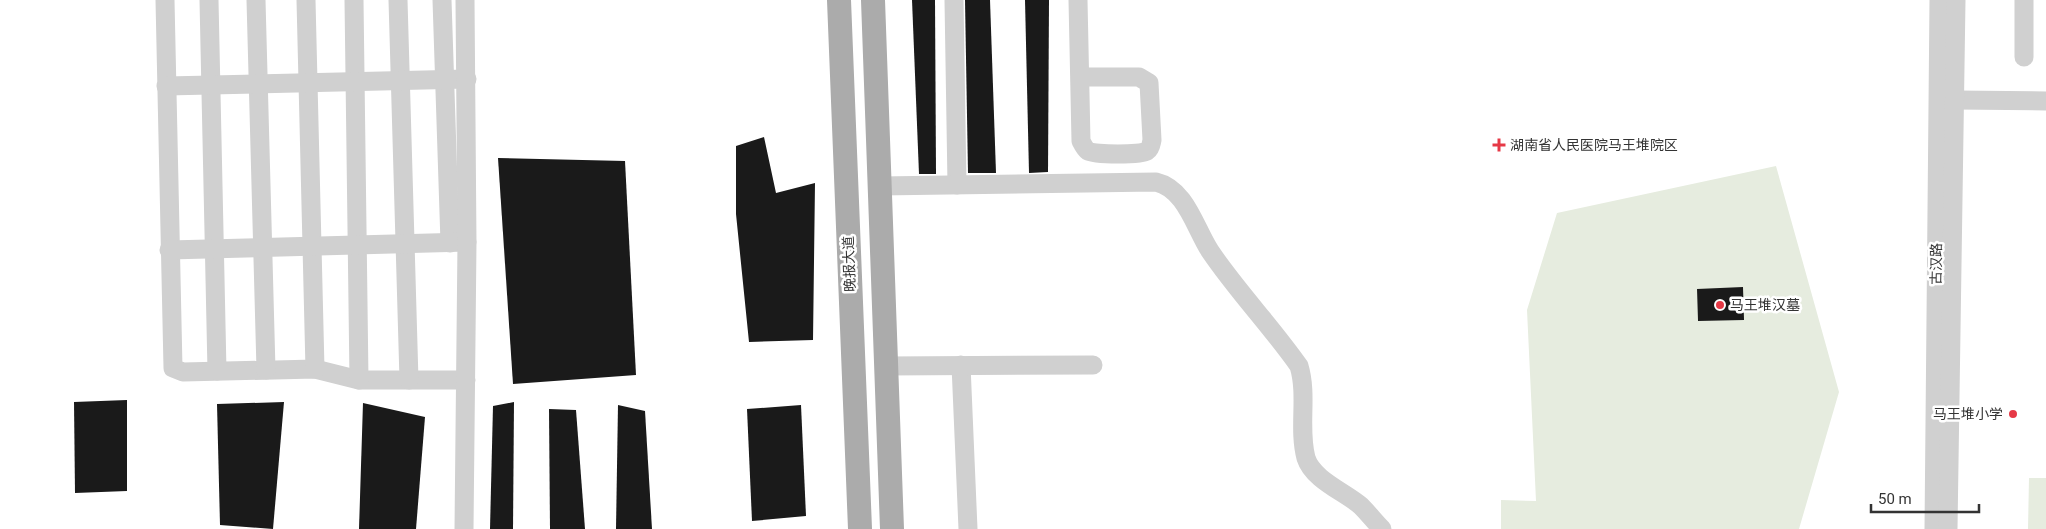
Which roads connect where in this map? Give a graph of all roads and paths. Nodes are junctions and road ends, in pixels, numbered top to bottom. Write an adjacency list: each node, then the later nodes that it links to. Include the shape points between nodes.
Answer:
1 (164, 0): 25 (street)
2 (210, 0): 24 (street)
3 (256, 0): 23 (street)
4 (306, 0): 22 (street)
5 (354, 0): 21 (street)
6 (398, 0): 20 (street)
7 (442, 0): 18 (street)
8 (465, 0): 19 (street)
9 (838, 0): 47 (main road, 晚报大道)
10 (874, 0): 29 (main road)
11 (954, 0): 28 (street)
12 (1078, 0): 17 (street)
13 (1939, 0): 51 (street, 古汉路)
14 (1956, 0): 26 (street)
15 (2024, 0): 16 (street)
16 (2024, 57)
17 (1080, 77): 17 (street, via 1083,146 1094,152 1146,152 1152,140 1148,83 1139,77)
18 (446, 79): 19 (street); 20 (street); 30 (street)
19 (467, 79): 30 (street)
20 (402, 80): 21 (street); 31 (street)
21 (356, 81): 22 (street); 32 (street)
22 (309, 83): 23 (street); 33 (street)
23 (259, 84): 24 (street); 34 (street)
24 (211, 85): 25 (street); 35 (street)
25 (166, 86): 36 (street)
26 (1955, 100): 27 (street); 52 (street)
27 (2046, 101)
28 (957, 185): 29 (street); 50 (street, via 1167,184 1174,190 1210,251 1299,366 1303,379 1307,460 1316,473 1361,506)
29 (880, 186): 39 (main road)
30 (458, 242): 31 (street); 45 (street)
31 (405, 244): 32 (street); 44 (street)
32 (357, 245): 33 (street); 43 (street)
33 (314, 246): 34 (street); 40 (street)
34 (263, 247): 35 (street); 41 (street)
35 (214, 248): 36 (street); 42 (street)
36 (169, 250): 42 (street, via 173,368 179,372)
37 (961, 365): 38 (street); 39 (street); 49 (street)
38 (1094, 365)
39 (886, 366): 48 (main road)
40 (315, 369): 41 (street); 43 (street)
41 (266, 370): 42 (street)
42 (217, 371)
43 (359, 380): 44 (street)
44 (409, 380): 45 (street)
45 (466, 380): 46 (street)
46 (464, 529)
47 (860, 529)
48 (892, 529)
49 (968, 529)
50 (1382, 529)
51 (1934, 529)
52 (1948, 529)

